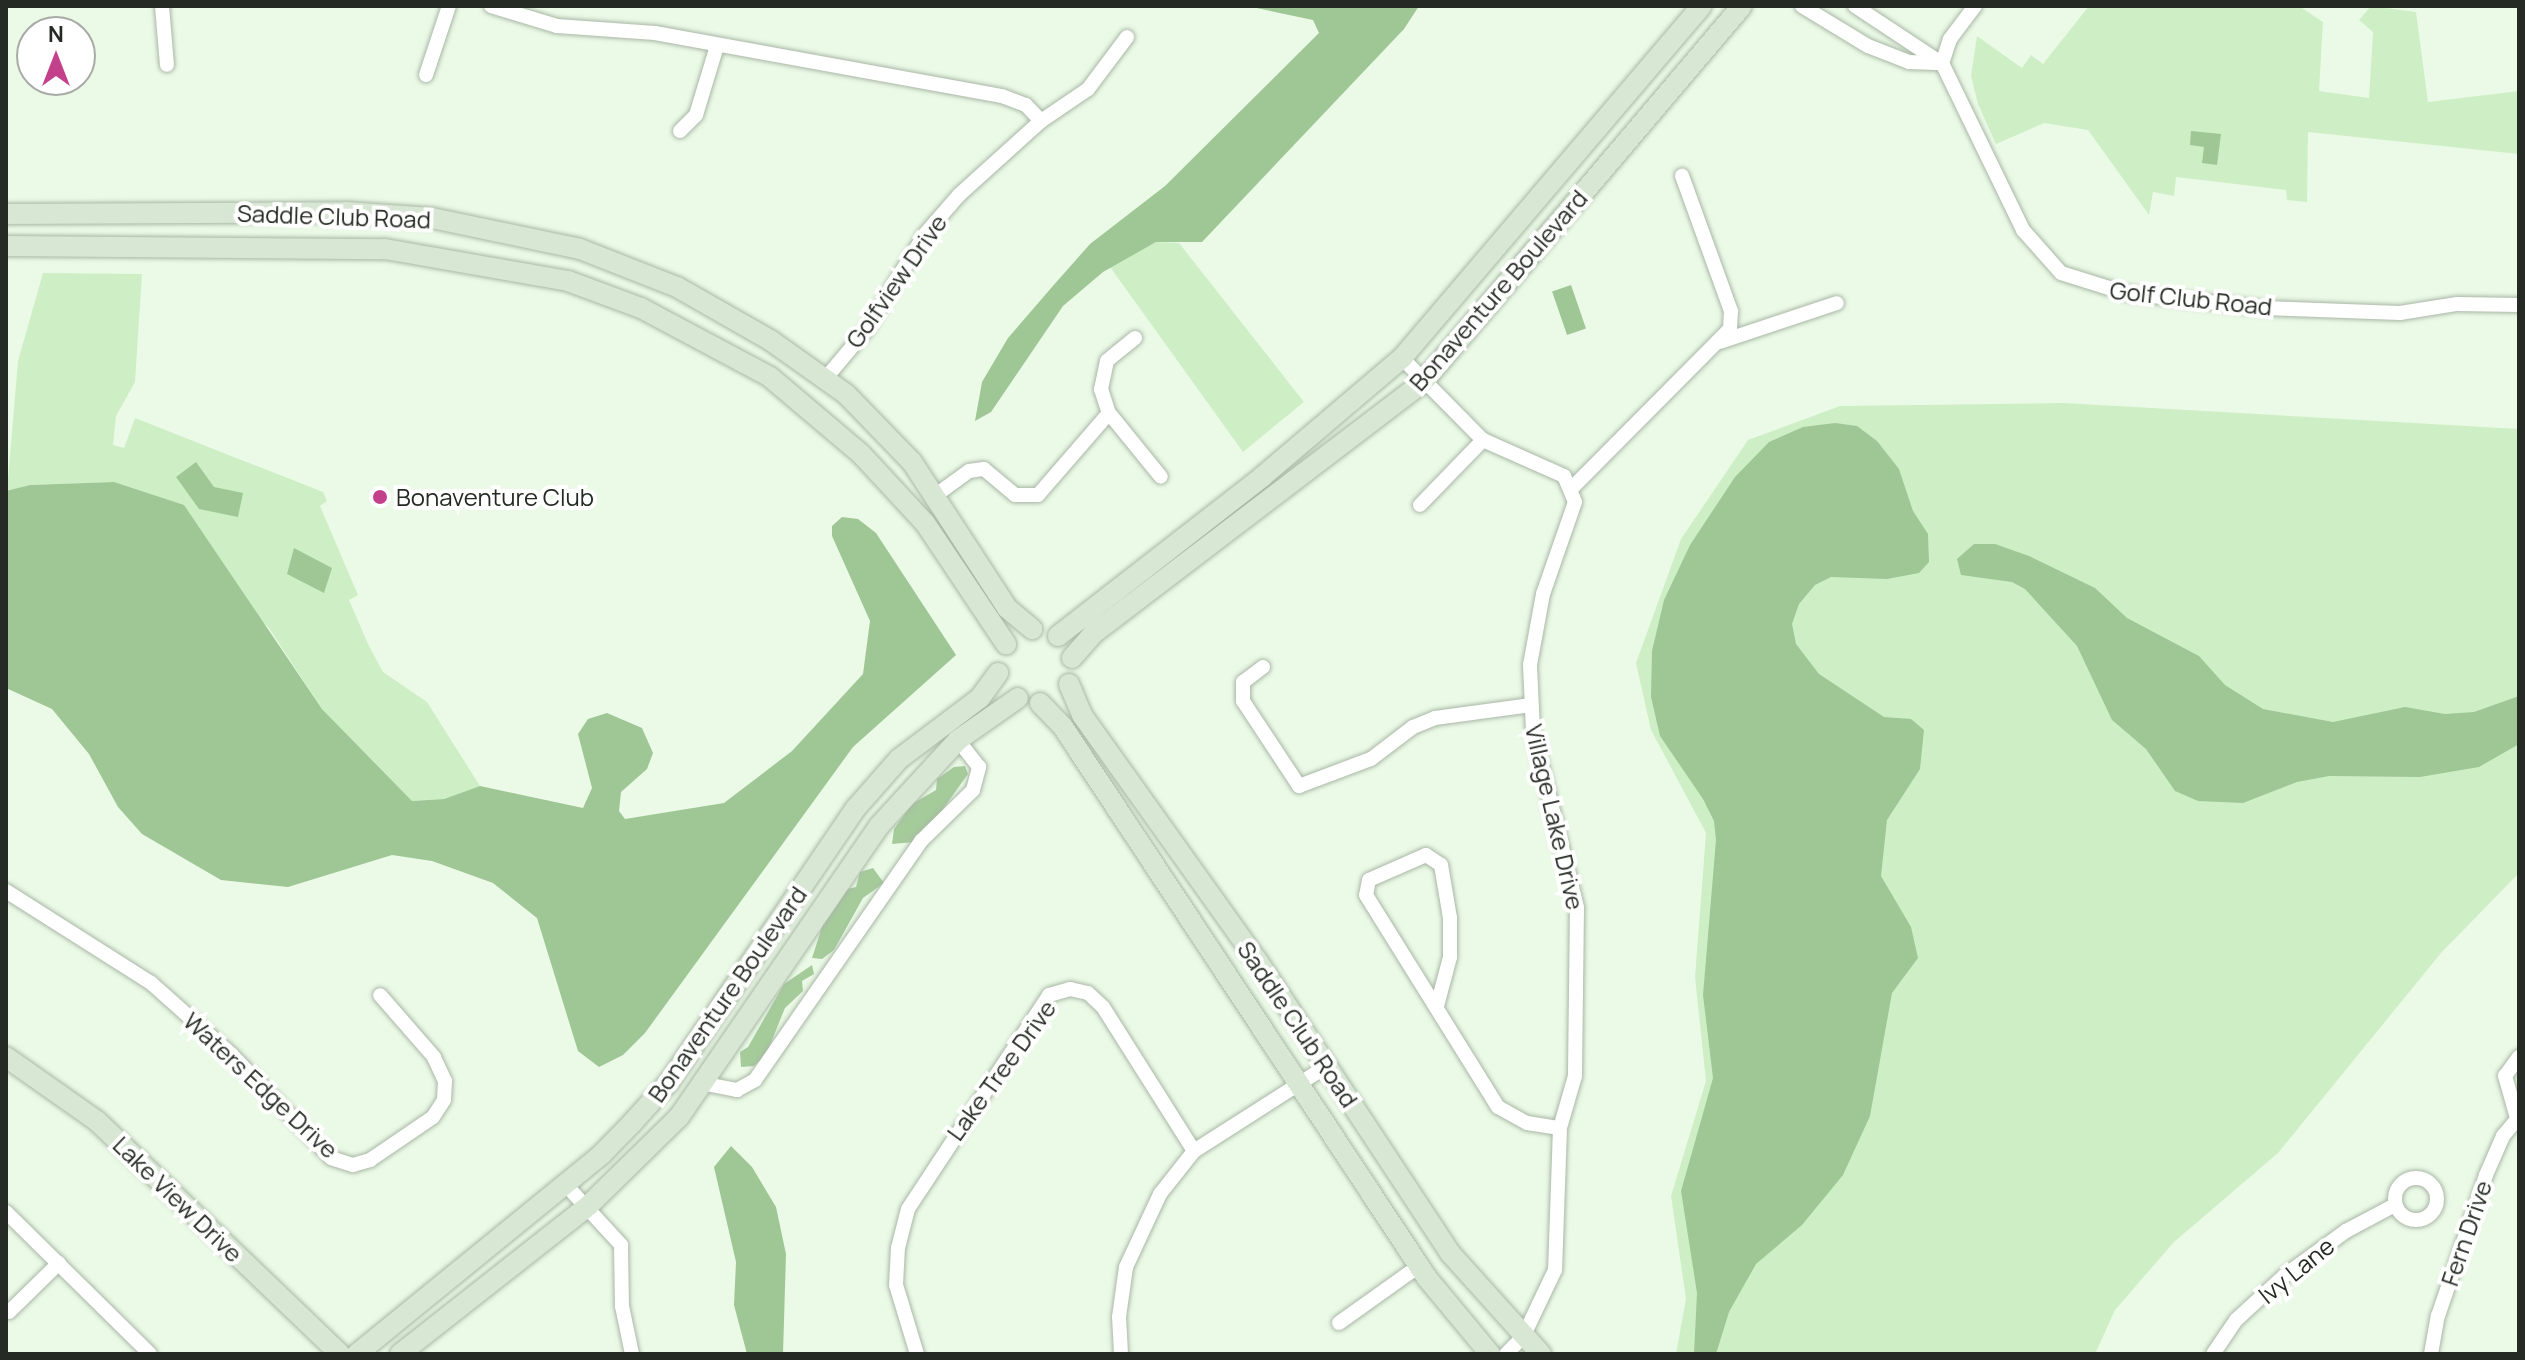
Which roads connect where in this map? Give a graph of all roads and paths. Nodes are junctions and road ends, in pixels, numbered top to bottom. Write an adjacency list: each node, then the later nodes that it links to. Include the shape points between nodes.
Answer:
1 (162, 6): 14 (street)
2 (449, 6): 15 (street)
3 (491, 6): 11 (street, via 557,26 655,33)
4 (1702, 6): 25 (street, Bonaventure Boulevard)
5 (1742, 6): 27 (street, Bonaventure Boulevard)
6 (1802, 6): 12 (street)
7 (1855, 6): 9 (street)
8 (1975, 6): 13 (street, via 1950,39)
9 (1881, 25): 12 (street); 13 (street)
10 (1127, 37): 16 (street, Golfview Drive, via 1088,89)
11 (717, 46): 16 (street, via 1002,96 1026,105); 17 (street, via 696,115)
12 (1868, 46): 13 (street, via 1909,62)
13 (1942, 63): 22 (street, Golf Club Road, via 2023,230 2041,255 2074,279 2125,293 2264,308 2400,313 2457,304)
14 (167, 65)
15 (426, 75)
16 (1041, 121): 26 (street, Golfview Drive, via 959,195 925,234 867,329)
17 (680, 131)
18 (1682, 176): 24 (street, via 1731,311 1730,329)
19 (6, 214): 26 (street, Saddle Club Road, via 346,212 471,224 580,249 677,287 770,340)
20 (6, 246): 28 (street, Saddle Club Road, via 363,248 502,266 568,281 641,308 719,346)
21 (1837, 303): 24 (street)
22 (2519, 305)
23 (1135, 338): 29 (street, via 1104,367 1101,389)
24 (1720, 342): 32 (street)
25 (1402, 358): 27 (street); 36 (street, Bonaventure Boulevard, via 1262,477)
26 (825, 379): 28 (street); 33 (street, Saddle Club Road, via 912,462)
27 (1423, 382): 30 (street); 38 (street, Bonaventure Boulevard, via 1094,633)
28 (809, 409): 37 (street, Saddle Club Road, via 861,454 925,523)
29 (1109, 413): 31 (street); 33 (street, via 1038,495 1015,495 984,469 966,473)
30 (1483, 440): 32 (street, via 1555,470); 34 (street)
31 (1161, 477)
32 (1572, 488): 44 (street, Village Lake Drive, via 1574,517 1552,564 1535,627)
33 (936, 495): 35 (street, Saddle Club Road, via 1007,608)
34 (1420, 505)
35 (1032, 629): 36 (street); 37 (street)
36 (1058, 636): 38 (street)
37 (1006, 644): 40 (street)
38 (1072, 658): 41 (street)
39 (1263, 667): 44 (street, via 1243,682 1243,701 1299,786 1371,759 1413,727 1435,718)
40 (998, 673): 42 (street); 57 (street, Bonaventure Boulevard, via 980,698 899,759 856,808 669,1082 602,1154)
41 (1069, 684): 43 (street); 51 (street, Saddle Club Road, via 1082,715)
42 (1018, 698): 43 (street); 45 (street, Bonaventure Boulevard)
43 (1040, 703): 53 (street, Saddle Club Road, via 1063,727)
44 (1531, 705): 55 (street, Village Lake Drive, via 1573,886 1580,940 1575,1076)
45 (958, 740): 52 (street, Bonaventure Boulevard, via 879,826); 52 (street, via 979,767 973,790 921,841 755,1080 737,1090)
46 (7, 895): 47 (street, Waters Edge Drive, via 151,983 231,1054 331,1158 353,1165 370,1160 433,1117 444,1100 445,1081 434,1057)
47 (380, 995)
48 (1437, 1006): 48 (street, via 1364,887 1426,855 1441,865 1450,918 1450,957); 55 (street, via 1498,1107 1527,1123)
49 (6, 1057): 67 (street, Lake View Drive, via 97,1121)
50 (2519, 1057): 54 (street, Fern Drive, via 2505,1076)
51 (1327, 1066): 53 (street); 65 (street, Saddle Club Road, via 1450,1253)
52 (706, 1084): 59 (street, Bonaventure Boulevard, via 632,1167)
53 (1297, 1085): 56 (street); 62 (street, Saddle Club Road)
54 (2518, 1118): 77 (street, Fern Drive, via 2486,1175 2438,1316)
55 (1560, 1128): 65 (street, Village Lake Drive, via 1555,1270)
56 (1194, 1151): 71 (street, Lake Tree Drive, via 1103,1007 1079,991 1049,995 908,1209 896,1285); 72 (street, via 1160,1194 1126,1267 1119,1317)
57 (565, 1184): 59 (street); 68 (street, Bonaventure Boulevard)
58 (2395, 1205): 76 (street, Ivy Lane, via 2346,1231 2284,1276 2236,1320)
59 (588, 1206): 69 (street, Bonaventure Boulevard); 70 (street, via 623,1252 622,1306)
60 (6, 1212): 61 (street)
61 (59, 1263): 63 (street); 66 (street)
62 (1419, 1266): 64 (street); 73 (street, Saddle Club Road)
63 (9, 1312)
64 (1339, 1323)
65 (1523, 1337): 74 (street, Village Lake Drive); 75 (street, Saddle Club Road)
66 (150, 1354)
67 (340, 1354)
68 (357, 1354)
69 (400, 1354)
70 (632, 1354)
71 (917, 1354)
72 (1121, 1354)
73 (1490, 1354)
74 (1506, 1354)
75 (1541, 1354)
76 (2213, 1354)
77 (2431, 1354)

